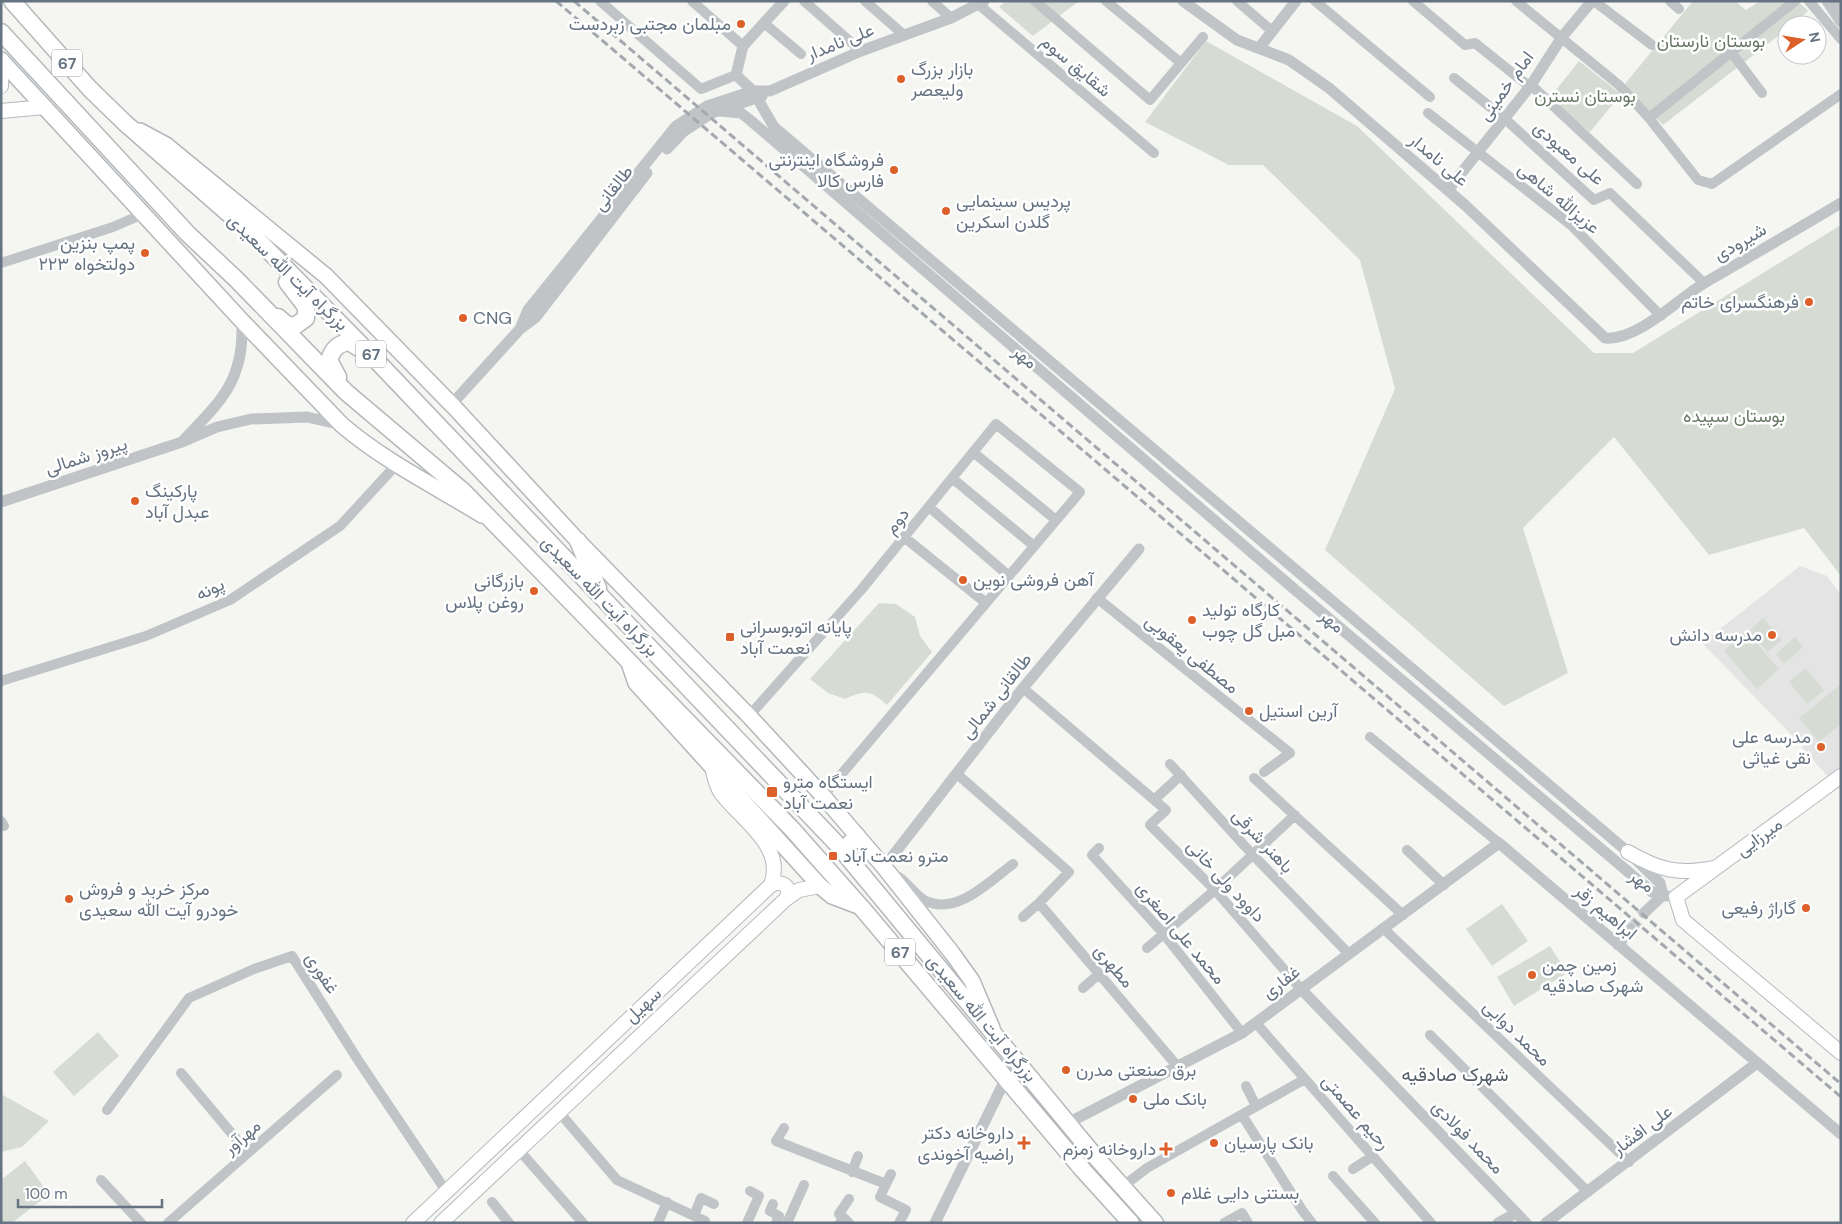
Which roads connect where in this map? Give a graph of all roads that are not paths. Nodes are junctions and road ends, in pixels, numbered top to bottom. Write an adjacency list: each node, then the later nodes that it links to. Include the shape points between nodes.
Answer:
1 (12, 1): 56 (highway, بزرگراه آیت الله سعیدی / 67, via 90,89)
2 (600, 1): 40 (street, via 701,89)
3 (692, 1): 33 (street)
4 (784, 1): 25 (street)
5 (804, 1): 35 (street)
6 (865, 1): 28 (street)
7 (932, 1): 23 (street)
8 (1036, 1): 39 (street, via 1150,100)
9 (1106, 1): 39 (street)
10 (1183, 1): 34 (street, علی نامدار, via 1236,40)
11 (1237, 1): 26 (street)
12 (1296, 1): 26 (street)
13 (1315, 1): 47 (street)
14 (1413, 1): 42 (street, via 1465,44 1475,43)
15 (1516, 1): 30 (street)
16 (1593, 1): 30 (street, امام خمینی); 32 (street)
17 (1670, 1): 22 (street)
18 (1794, 1): 36 (street)
19 (1809, 1): 31 (street)
20 (1827, 1): 24 (street)
21 (981, 3): 23 (street, علی نامدار); 57 (street, شقایق سوم)
22 (1679, 9)
23 (951, 18): 28 (street, علی نامدار)
24 (1841, 22)
25 (764, 23): 33 (street); 37 (street)
26 (1272, 31): 34 (street)
27 (1, 32): 66 (highway, بزرگراه آیت الله سعیدی / 67, via 188,234)
28 (904, 35): 35 (street, علی نامدار)
29 (1203, 37): 39 (street)
30 (1562, 37): 42 (street, امام خمینی); 54 (street, via 1619,85)
31 (1841, 39)
32 (1652, 45)
33 (743, 46): 40 (street)
34 (1259, 48): 60 (street, علی نامدار, via 1289,60 1309,73)
35 (861, 51): 44 (street, علی نامدار)
36 (1731, 52): 45 (street); 54 (street)
37 (801, 54)
38 (1, 60): 43 (main road); 49 (main road)
39 (1181, 63)
40 (736, 76): 48 (street)
41 (1454, 78): 53 (street, علی معبودی)
42 (1531, 85): 53 (street, امام خمینی); 59 (street)
43 (1, 86)
44 (770, 91): 48 (street, طالقانی)
45 (1762, 93)
46 (1841, 94): 54 (street, via 1712,184 1698,180)
47 (1430, 97)
48 (757, 100): 51 (street, طالقانی); 55 (street, via 756,106 750,108); 64 (street, مهر, via 774,126); 70 (street, طالقانی, via 708,106 676,126 528,310)
49 (44, 107): 50 (main road); 62 (main road)
50 (1, 111)
51 (720, 111): 55 (street, مهر, via 741,113); 70 (street, طالقانی, via 683,132 664,152 536,317)
52 (1428, 114): 58 (street, عزیزالله شاهی)
53 (1504, 118): 58 (street, امام خمینی); 67 (street, علی معبودی, via 1594,200 1610,193)
54 (1649, 118)
55 (750, 120): 64 (street, مهر)
56 (125, 123): 63 (highway, بزرگراه آیت الله سعیدی / 67); 73 (main road, via 166,145 326,276)
57 (1154, 153)
58 (1478, 154): 60 (street, امام خمینی); 68 (street, عزیزالله شاهی, via 1571,225)
59 (1637, 184)
60 (1448, 190): 68 (street, علی نامدار, via 1605,338 1615,339)
61 (1841, 203): 67 (street, شیرودی)
62 (143, 214): 65 (street, via 113,227); 69 (main road)
63 (253, 235): 66 (highway, via 306,307 306,318 295,326 286,324); 71 (highway, بزرگراه آیت الله سعیدی / 67)
64 (894, 236): 74 (street, مهر); 75 (street, مهر)
65 (1, 263)
66 (236, 279): 72 (highway, بزرگراه آیت الله سعیدی / 67)
67 (1704, 283): 68 (street, شیرودی)
68 (1661, 316)
69 (242, 321): 76 (main road); 77 (street, via 237,368 228,387)
70 (520, 329): 73 (street, طالقانی)
71 (374, 358): 72 (highway, via 349,342 339,344 333,351 329,360); 91 (highway, بزرگراه آیت الله سعیدی / 67)
72 (346, 392): 84 (highway, بزرگراه آیت الله سعیدی / 67, via 463,491)
73 (452, 405): 86 (main road)
74 (1111, 414): 75 (street); 113 (street, مهر)
75 (1104, 424): 122 (street, مهر, via 1652,892)
76 (342, 425): 77 (street, پیروز شمالی, via 307,417 251,419 216,427); 79 (main road)
77 (182, 442): 81 (street, پیروز شمالی)
78 (974, 452): 80 (street, دوم); 83 (street); 83 (street, دوم, via 996,424 1080,492)
79 (397, 464): 84 (main road); 94 (street, پونه, via 340,526 230,600 146,636)
80 (952, 478): 82 (street, دوم); 87 (street)
81 (1, 502)
82 (928, 507): 85 (street, دوم); 89 (street)
83 (1056, 520): 87 (street)
84 (494, 522): 93 (highway, بزرگراه آیت الله سعیدی / 67)
85 (904, 537): 92 (street); 96 (street, دوم)
86 (578, 541): 91 (highway); 96 (main road)
87 (1034, 546): 89 (street)
88 (1139, 549): 90 (street, طالقانی شمالی)
89 (1009, 576): 92 (street)
90 (1097, 598): 95 (street, طالقانی شمالی); 100 (street, مصطفی یعقوبی, via 1290,753)
91 (603, 600): 111 (highway, بزرگراه آیت الله سعیدی / 67)
92 (986, 603): 105 (street)
93 (628, 658): 99 (main road, via 636,683); 125 (highway, بزرگراه آیت الله سعیدی / 67, via 792,829)
94 (1, 681)
95 (1023, 688): 101 (street, طالقانی شمالی); 106 (street)
96 (749, 716): 105 (main road)
97 (1370, 736): 109 (street, ابراهیم زقر)
98 (1170, 764): 102 (street, باهنر شرقی)
99 (711, 765): 118 (main road, via 720,791 770,851 776,873); 120 (main road)
100 (1264, 772)
101 (957, 774): 116 (street, طالقانی شمالی); 124 (street, via 1069,872)
102 (1181, 774): 106 (street); 114 (street, باهنر شرقی)
103 (1841, 776): 117 (main road, میرزایی)
104 (1254, 778): 107 (street)
105 (823, 796): 108 (main road)
106 (1155, 799): 121 (street, داوود ولی خانی, via 1166,810 1150,825)
107 (1294, 815): 114 (street); 127 (street)
108 (857, 836): 111 (highway); 116 (main road)
109 (1499, 843): 119 (street, غفاری); 132 (street, ابراهیم زقر)
110 (1407, 850): 119 (street)
111 (843, 851): 139 (highway, بزرگراه آیت الله سعیدی / 67)
112 (1095, 852): 131 (street, محمد علی اصغری)
113 (1628, 852): 117 (main road, via 1652,866 1665,869 1688,872); 122 (street, مهر)
114 (1252, 854): 121 (street); 134 (street, باهنر شرقی)
115 (1013, 864): 116 (street, via 972,894 941,905 927,902)
116 (884, 867): 139 (main road, via 972,981)
117 (1716, 868): 122 (main road, میرزایی)
118 (771, 885): 123 (main road, via 783,883 789,894); 170 (main road, سهیل)
119 (1444, 885): 127 (street, غفاری)
120 (820, 886): 123 (main road, سهیل, via 799,890); 125 (main road, via 832,896)
121 (1215, 890): 131 (street); 137 (street, داوود ولی خانی)
122 (1670, 896): 126 (street); 142 (main road, مهر, via 1683,920)
123 (786, 900): 152 (main road, سهیل)
124 (1039, 903): 128 (street); 135 (street, مطهری)
125 (861, 907): 147 (highway, بزرگراه آیت الله سعیدی / 67)
126 (1644, 913)
127 (1403, 915): 129 (street, غفاری)
128 (1023, 917)
129 (1383, 928): 134 (street, غفاری); 161 (street, محمد دوابی)
130 (1631, 929): 132 (street)
131 (1163, 933): 133 (street); 140 (street, محمد علی اصغری)
132 (1618, 945): 143 (street, ابراهیم زقر)
133 (1147, 948)
134 (1349, 954): 137 (street, غفاری)
135 (1099, 974): 136 (street); 144 (street, مطهری)
136 (1083, 988)
137 (1302, 989): 138 (street, غفاری); 178 (street, محمد فولادی)
138 (1256, 1023): 140 (street, غفاری); 148 (street, رحیم عصمتی)
139 (994, 1032): 154 (highway, بزرگراه آیت الله سعیدی / 67)
140 (1242, 1033): 144 (street, غفاری)
141 (1430, 1035): 172 (street)
142 (1841, 1053)
143 (1757, 1063): 156 (street, ابراهیم زقر); 161 (street, علی افشار)
144 (1178, 1067): 154 (street, غفاری)
145 (181, 1073): 158 (street)
146 (338, 1075): 158 (street, مهرآور)
147 (1006, 1078): 181 (highway, بزرگراه آیت الله سعیدی / 67); 194 (street)
148 (1305, 1079): 150 (street); 160 (street, رحیم عصمتی)
149 (1246, 1086): 150 (street)
150 (1256, 1106): 153 (street)
151 (107, 1110): 170 (street, غفوری, via 189,998 292,956)
152 (559, 1112): 157 (main road, سهیل); 175 (street, via 616,1180)
153 (1242, 1115): 169 (street, via 1147,1168); 198 (street)
154 (1068, 1123): 169 (highway, بزرگراه آیت الله سعیدی / 67)
155 (784, 1128): 163 (street, via 776,1141)
156 (1841, 1134)
157 (519, 1150): 186 (main road, سهیل); 188 (street)
158 (248, 1153): 184 (street, مهرآور)
159 (858, 1156): 163 (street)
160 (1373, 1156): 162 (street); 200 (street, رحیم عصمتی)
161 (1629, 1162): 172 (street, علی افشار)
162 (1353, 1169)
163 (852, 1172): 167 (street)
164 (891, 1174): 167 (street)
165 (1333, 1176): 199 (street)
166 (101, 1180): 183 (street)
167 (886, 1184): 193 (street, via 880,1197 906,1210)
168 (804, 1185): 192 (street)
169 (1122, 1187): 195 (highway, بزرگراه آیت الله سعیدی / 67)
170 (446, 1191): 185 (main road, سهیل)
171 (750, 1191): 190 (street, via 760,1196)
172 (1588, 1192): 203 (street, علی افشار)
173 (849, 1199): 180 (street)
174 (492, 1202): 187 (street)
175 (667, 1202): 179 (street); 189 (street)
176 (714, 1204): 179 (street, via 701,1198)
177 (773, 1204): 191 (street, via 770,1211 779,1216)
178 (1516, 1213): 201 (street); 202 (street, محمد فولادی)
179 (694, 1216): 182 (street)
180 (843, 1219)
181 (1123, 1220)
182 (705, 1221)
183 (141, 1223)
184 (168, 1223)
185 (413, 1223)
186 (441, 1223)
187 (509, 1223)
188 (583, 1223)
189 (658, 1223)
190 (747, 1223)
191 (776, 1223)
192 (787, 1223)
193 (899, 1223)
194 (935, 1223)
195 (1154, 1223)
196 (1224, 1223): 197 (street, via 1242,1213)
197 (1248, 1223)
198 (1312, 1223)
199 (1375, 1223)
200 (1431, 1223)
201 (1498, 1223)
202 (1526, 1223)
203 (1546, 1223)

